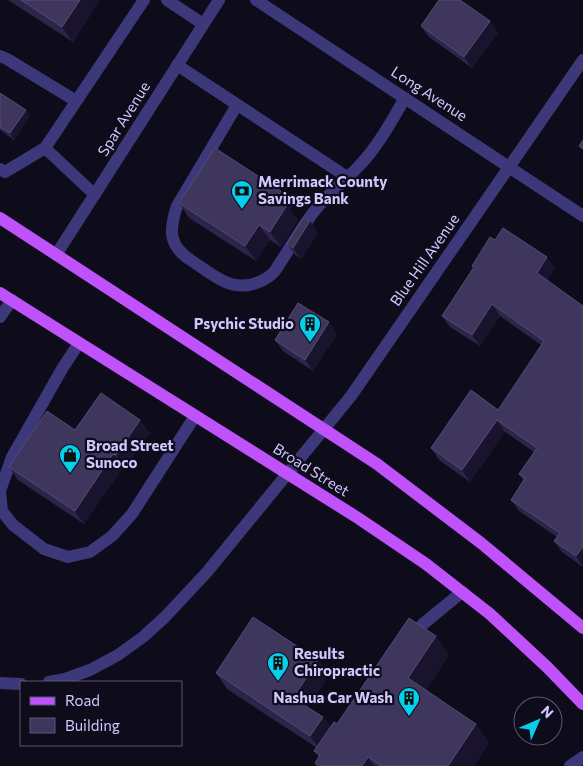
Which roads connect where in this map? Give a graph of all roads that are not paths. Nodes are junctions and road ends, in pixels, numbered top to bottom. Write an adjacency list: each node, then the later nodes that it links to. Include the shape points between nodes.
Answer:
1 (144, 0): 10 (street)
2 (167, 0): 5 (street)
3 (219, 0): 5 (street, Spar Avenue)
4 (256, 0): 9 (street, Long Avenue)
5 (204, 24): 8 (street, Spar Avenue)
6 (0, 56): 10 (street)
7 (583, 60): 13 (street, Blue Hill Avenue)
8 (177, 65): 11 (street); 16 (street, Spar Avenue)
9 (405, 98): 13 (street, Long Avenue); 15 (street, via 370,153)
10 (76, 101): 12 (street)
11 (237, 105): 15 (street); 15 (street, via 177,206 172,220 171,234 176,248 186,257 226,283 240,286 264,280 273,273 321,203)
12 (45, 148): 14 (street); 16 (street)
13 (509, 167): 17 (street, Long Avenue); 25 (street, Blue Hill Avenue)
14 (2, 174)
15 (347, 177)
16 (95, 195): 19 (street, Spar Avenue)
17 (583, 216)
18 (0, 218): 19 (main road)
19 (56, 255): 25 (main road)
20 (0, 293): 21 (main road, Broad Street)
21 (12, 300): 22 (street); 23 (main road, Broad Street)
22 (0, 317)
23 (79, 342): 24 (main road, Broad Street); 24 (street, via 12,457 0,491 2,511 13,525 44,549 68,557 90,552 112,536 132,514)
24 (195, 416): 26 (main road, Broad Street)
25 (324, 429): 26 (street, Blue Hill Avenue); 28 (main road, via 384,468 452,519)
26 (287, 474): 27 (main road, Broad Street, via 426,564); 30 (street, Blue Hill Avenue, via 207,572 143,637 90,670)
27 (462, 592): 29 (street, via 423,624); 33 (main road, Broad Street, via 511,633)
28 (582, 627)
29 (401, 650)
30 (54, 681)
31 (0, 683): 32 (street)
32 (20, 684)
33 (583, 704)
34 (583, 757): 35 (street)
35 (570, 766)

